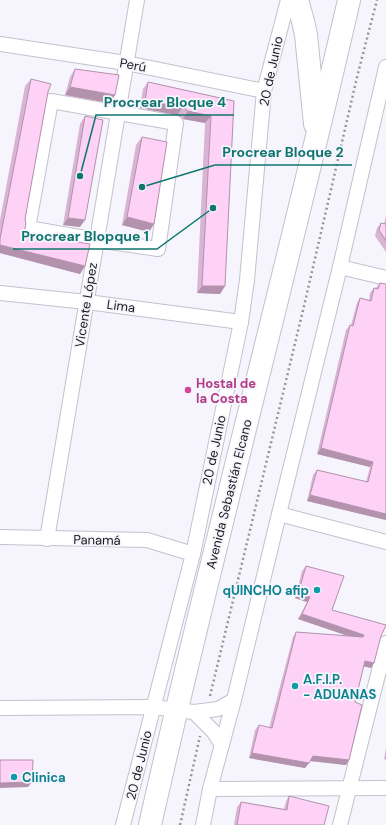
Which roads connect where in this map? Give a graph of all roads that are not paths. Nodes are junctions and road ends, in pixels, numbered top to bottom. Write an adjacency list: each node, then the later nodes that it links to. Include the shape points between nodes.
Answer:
1 (137, 0): 6 (street, Vicente López)
2 (288, 0): 8 (street, 20 de Junio)
3 (297, 0): 10 (main road, via 306,35)
4 (349, 0): 10 (main road, Avenida Sebastián Elcano)
5 (0, 44): 6 (street, Perú)
6 (126, 63): 8 (street, Perú); 9 (street, Vicente López)
7 (386, 67): 12 (street)
8 (264, 91): 16 (street, 20 de Junio)
9 (118, 112): 11 (street, Vicente López); 11 (street, via 176,123 158,249); 11 (street, via 51,101 28,228)
10 (316, 141): 26 (main road, Avenida Sebastián Elcano)
11 (97, 240): 15 (street, Vicente López)
12 (340, 267): 13 (street); 17 (street)
13 (386, 278)
14 (0, 293): 15 (street, Lima)
15 (87, 302): 16 (street, Lima); 19 (street, Vicente López)
16 (241, 322): 21 (street, 20 de Junio)
17 (278, 514): 20 (street); 23 (street)
18 (0, 537): 19 (street, Panamá)
19 (47, 539): 21 (street, Panamá, via 147,540)
20 (386, 542)
21 (193, 554): 24 (street, 20 de Junio)
22 (386, 642): 30 (street)
23 (234, 700): 26 (street, via 218,709); 27 (street)
24 (153, 707): 25 (street); 26 (street); 31 (street, 20 de Junio)
25 (0, 708)
26 (195, 713): 27 (street, via 213,731); 32 (main road, Avenida Sebastián Elcano)
27 (222, 745): 29 (street)
28 (386, 788): 30 (street)
29 (210, 789): 30 (street); 33 (street)
30 (349, 789): 34 (street)
31 (123, 825)
32 (150, 825)
33 (203, 825)
34 (340, 825)

